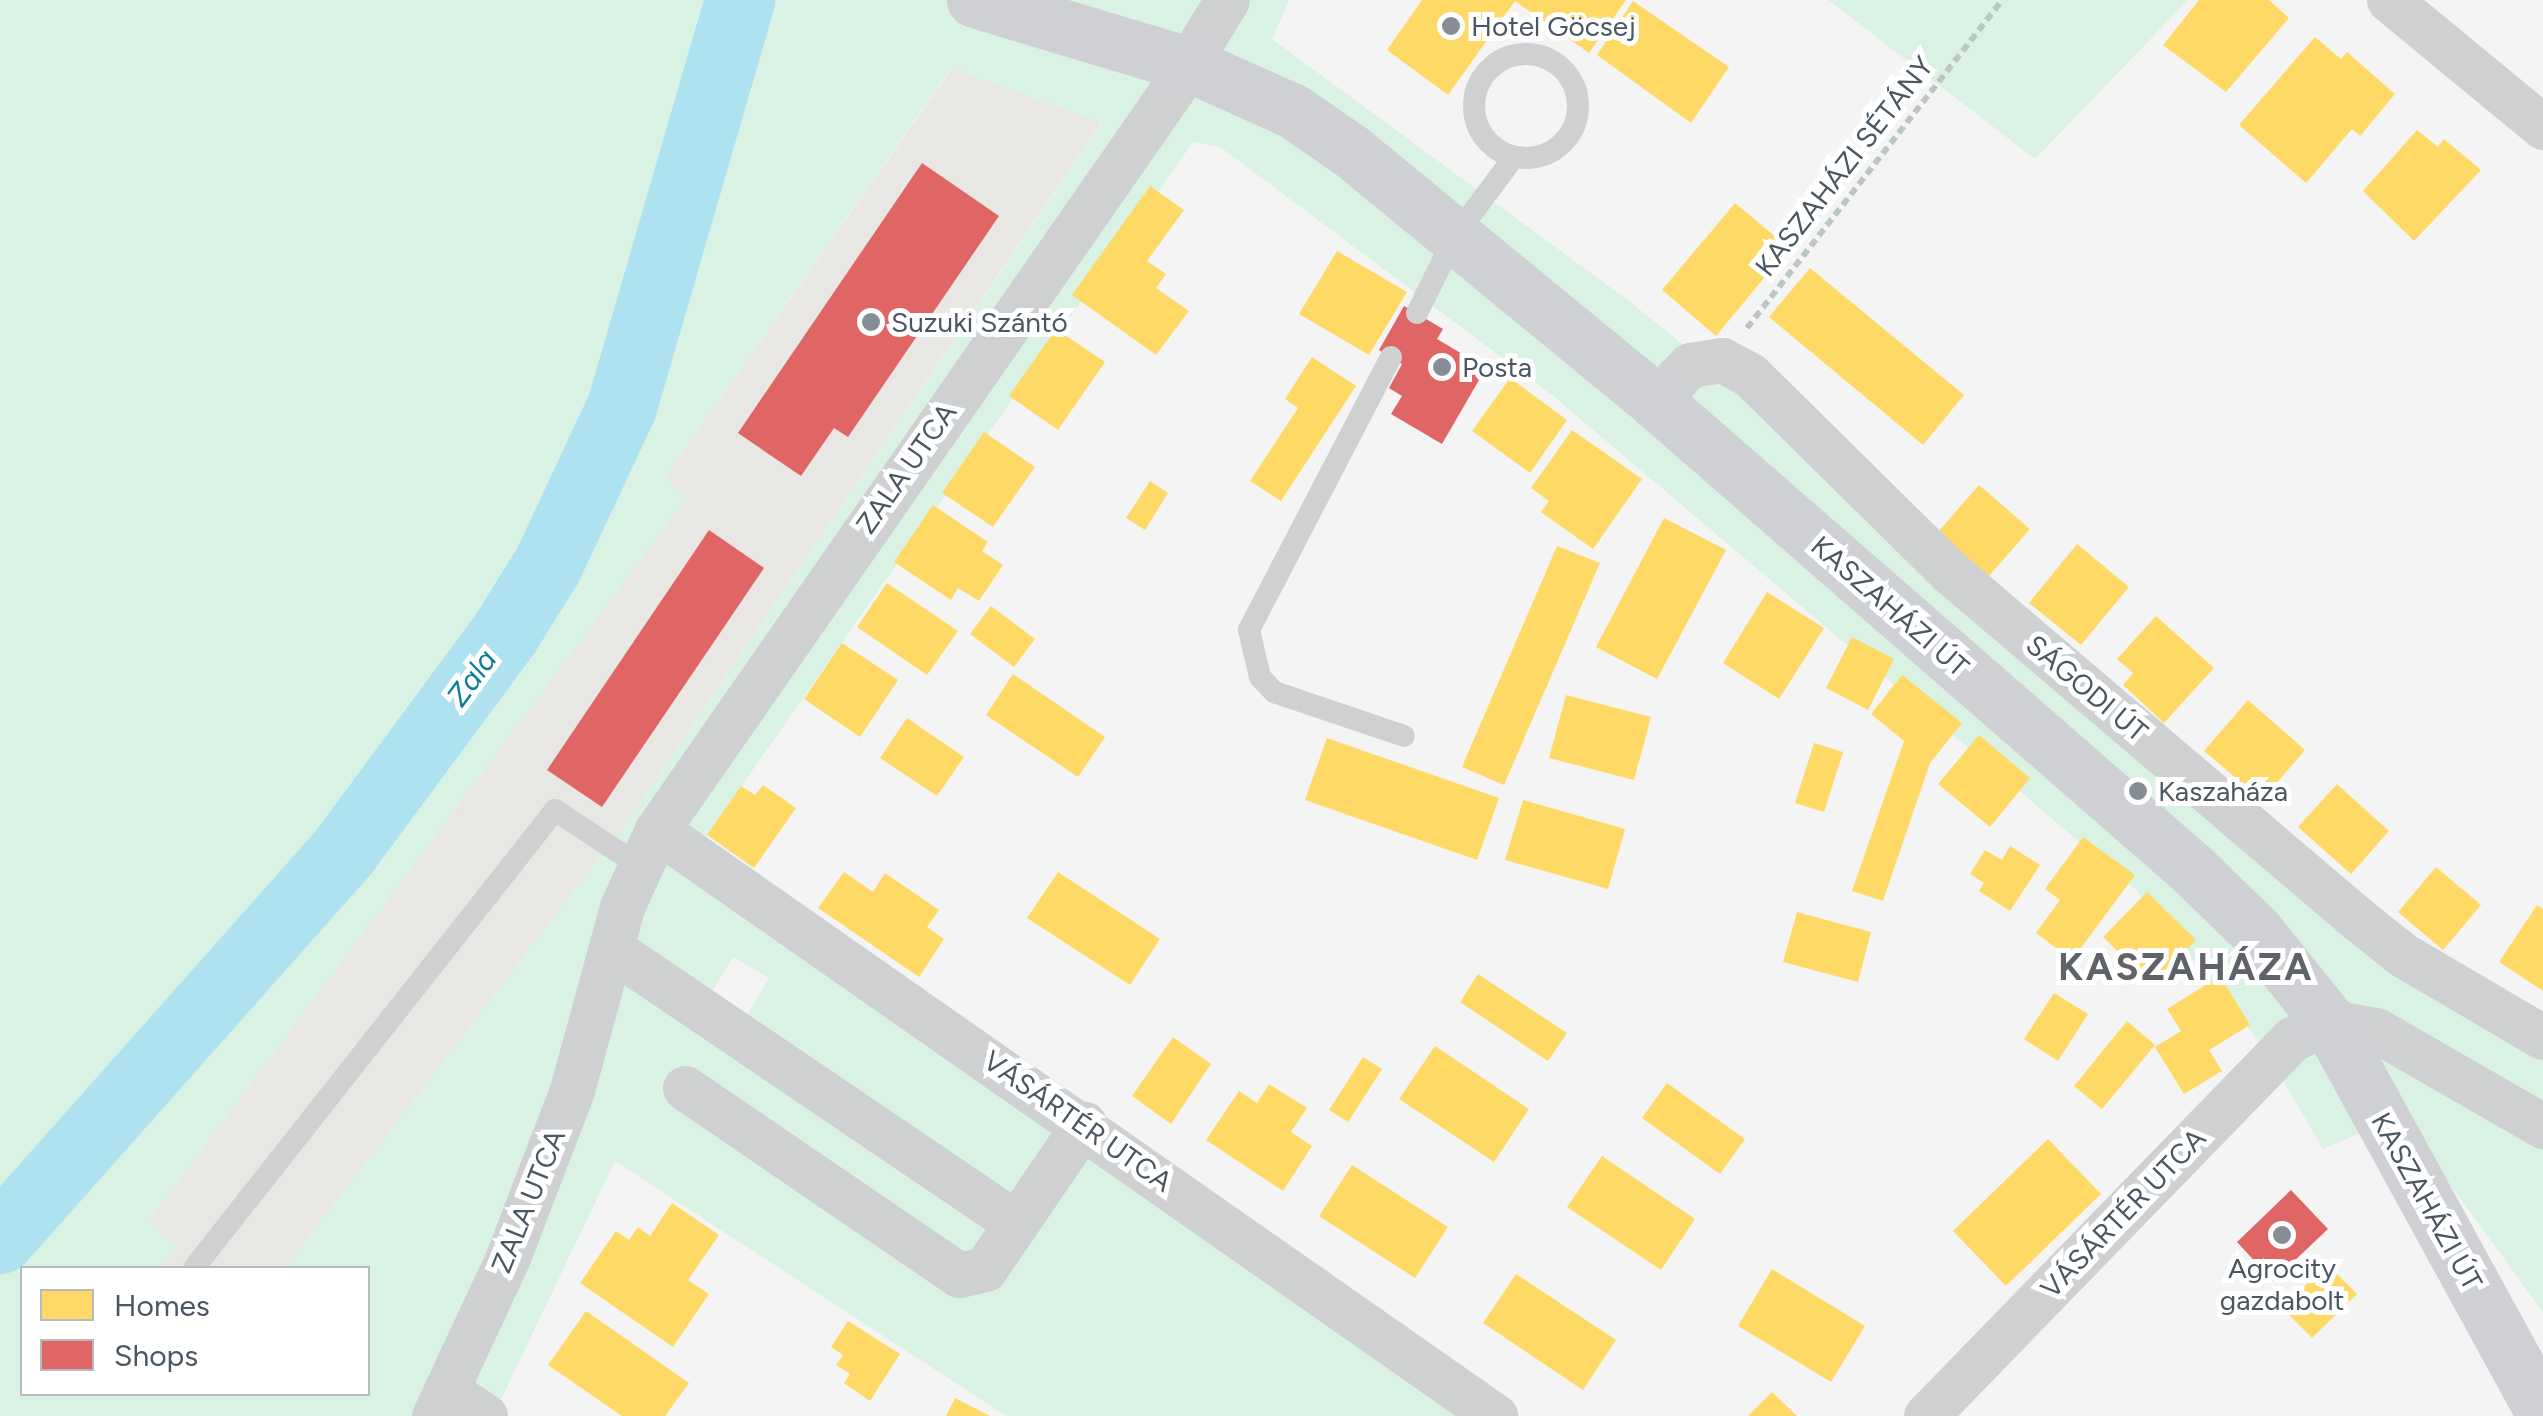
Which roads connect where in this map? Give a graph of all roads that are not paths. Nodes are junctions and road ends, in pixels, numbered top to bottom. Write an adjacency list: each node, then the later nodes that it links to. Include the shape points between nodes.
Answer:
1 (974, 0): 4 (street, KASZAHÁZI ÚT)
2 (1227, 0): 4 (street, ZALA UTCA)
3 (2390, 0): 5 (street)
4 (1190, 64): 7 (street, KASZAHÁZI ÚT, via 1293,110); 12 (street, ZALA UTCA)
5 (2543, 128)
6 (1514, 156): 6 (lane, via 1547,154 1572,131 1577,114 1578,98 1562,68 1532,54 1498,61 1485,73 1473,106 1485,138); 7 (lane)
7 (1456, 236): 8 (lane); 10 (street, KASZAHÁZI ÚT)
8 (1416, 313)
9 (1390, 357): 11 (lane, via 1249,630 1260,677 1274,692)
10 (1655, 401): 14 (street, KASZAHÁZI ÚT, via 2192,868 2256,931); 16 (street, SÁGODI ÚT, via 1690,364 1722,360 1750,374 1950,572 2359,920 2420,966)
11 (1404, 736)
12 (648, 848): 13 (street, ZALA UTCA); 17 (street, VÁSÁRTÉR UTCA); 20 (lane, via 555,810)
13 (613, 950): 15 (street); 21 (street, ZALA UTCA, via 572,1090 508,1257)
14 (2329, 1022): 18 (street, via 2407,1044); 22 (street, KASZAHÁZI ÚT); 25 (street, VÁSÁRTÉR UTCA, via 2292,1039)
15 (732, 1031): 19 (street); 19 (street, via 696,1095 959,1275 985,1268)
16 (2543, 1037)
17 (1084, 1124): 19 (street); 24 (street, VÁSÁRTÉR UTCA)
18 (2543, 1126)
19 (1016, 1223)
20 (196, 1266)
21 (440, 1403): 23 (street, ZALA UTCA)
22 (2543, 1412)
23 (485, 1416)
24 (1494, 1416)
25 (1926, 1416)

